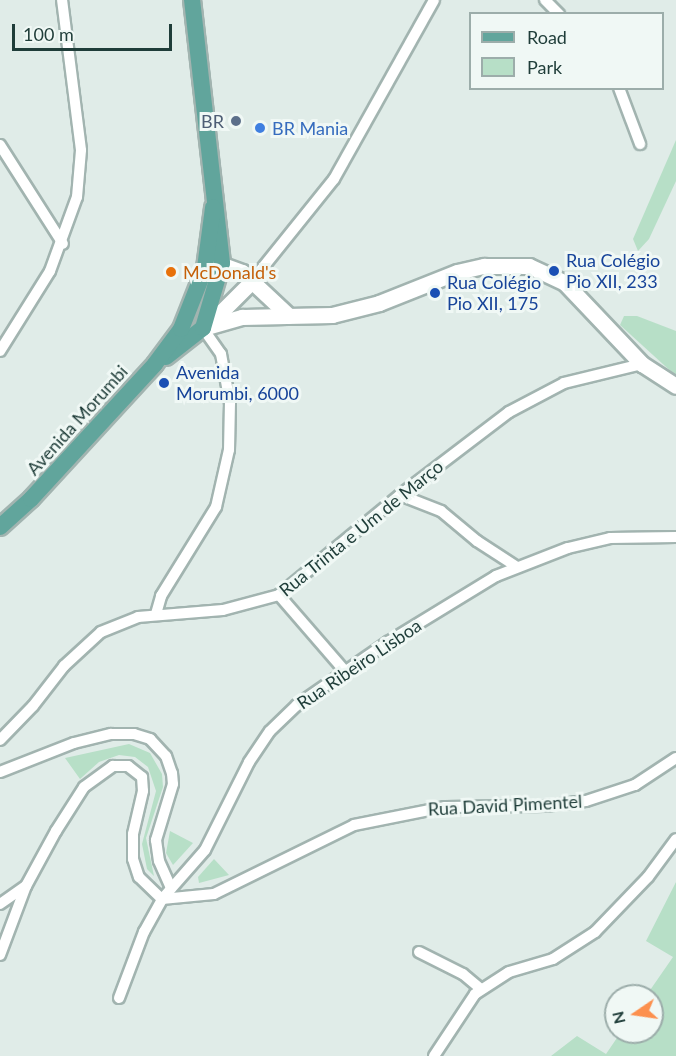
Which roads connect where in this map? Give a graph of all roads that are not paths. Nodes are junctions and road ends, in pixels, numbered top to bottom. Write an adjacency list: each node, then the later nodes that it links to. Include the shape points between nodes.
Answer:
1 (62, 0): 9 (street, via 81,150 77,197)
2 (192, 0): 10 (main road, Avenida Morumbi, via 213,208)
3 (434, 0): 11 (street, via 334,179)
4 (545, 0): 5 (street)
5 (557, 12)
6 (620, 90): 7 (street)
7 (640, 144)
8 (0, 145): 9 (street)
9 (63, 244): 14 (street)
10 (211, 264): 11 (street); 13 (main road, via 197,312); 15 (main road, Avenida Morumbi, via 190,313)
11 (252, 281): 12 (street); 13 (street, via 223,314)
12 (289, 316): 13 (street, via 242,317); 16 (street, via 356,310 457,272 484,266 529,266 565,283)
13 (203, 328): 15 (main road, Avenida Morumbi); 23 (street, via 221,354 230,403 229,450 216,507 161,596)
14 (0, 351)
15 (155, 364): 19 (main road, Avenida Morumbi, via 32,499)
16 (642, 364): 17 (street); 18 (street, Rua Trinta e Um de Março, via 564,383 534,396)
17 (676, 386)
18 (400, 495): 21 (street, via 441,511 477,541); 22 (street, Rua Trinta e Um de Março)
19 (0, 526)
20 (676, 537): 21 (street, Rua Ribeiro Lisboa, via 610,538 568,548)
21 (518, 567): 24 (street, Rua Ribeiro Lisboa, via 470,591)
22 (279, 595): 23 (street, Rua Trinta e Um de Março, via 223,610); 24 (street)
23 (156, 614): 25 (street, Rua Trinta e Um de Março, via 121,623 86,644)
24 (344, 670): 30 (street, Rua Ribeiro Lisboa, via 270,731 238,782 206,850)
25 (0, 740)
26 (676, 758): 31 (street, Rua David Pimentel, via 635,785 585,801 545,807 445,807 354,825 214,894)
27 (0, 772): 30 (street, via 74,743 111,734 150,739 166,756 172,773 173,784 156,840 159,861)
28 (676, 839): 35 (street, via 636,891 596,932 553,959 509,972)
29 (26, 886): 31 (street, via 84,788 106,769 120,764 137,770 141,777 143,791 134,826 133,859 139,877); 32 (street); 34 (street)
30 (171, 888): 31 (street, Rua Ribeiro Lisboa)
31 (162, 899): 36 (street, Rua Ribeiro Lisboa, via 144,932)
32 (0, 904)
33 (419, 952): 35 (street, via 463,974)
34 (0, 955)
35 (481, 989): 37 (street)
36 (119, 998)
37 (434, 1056)

